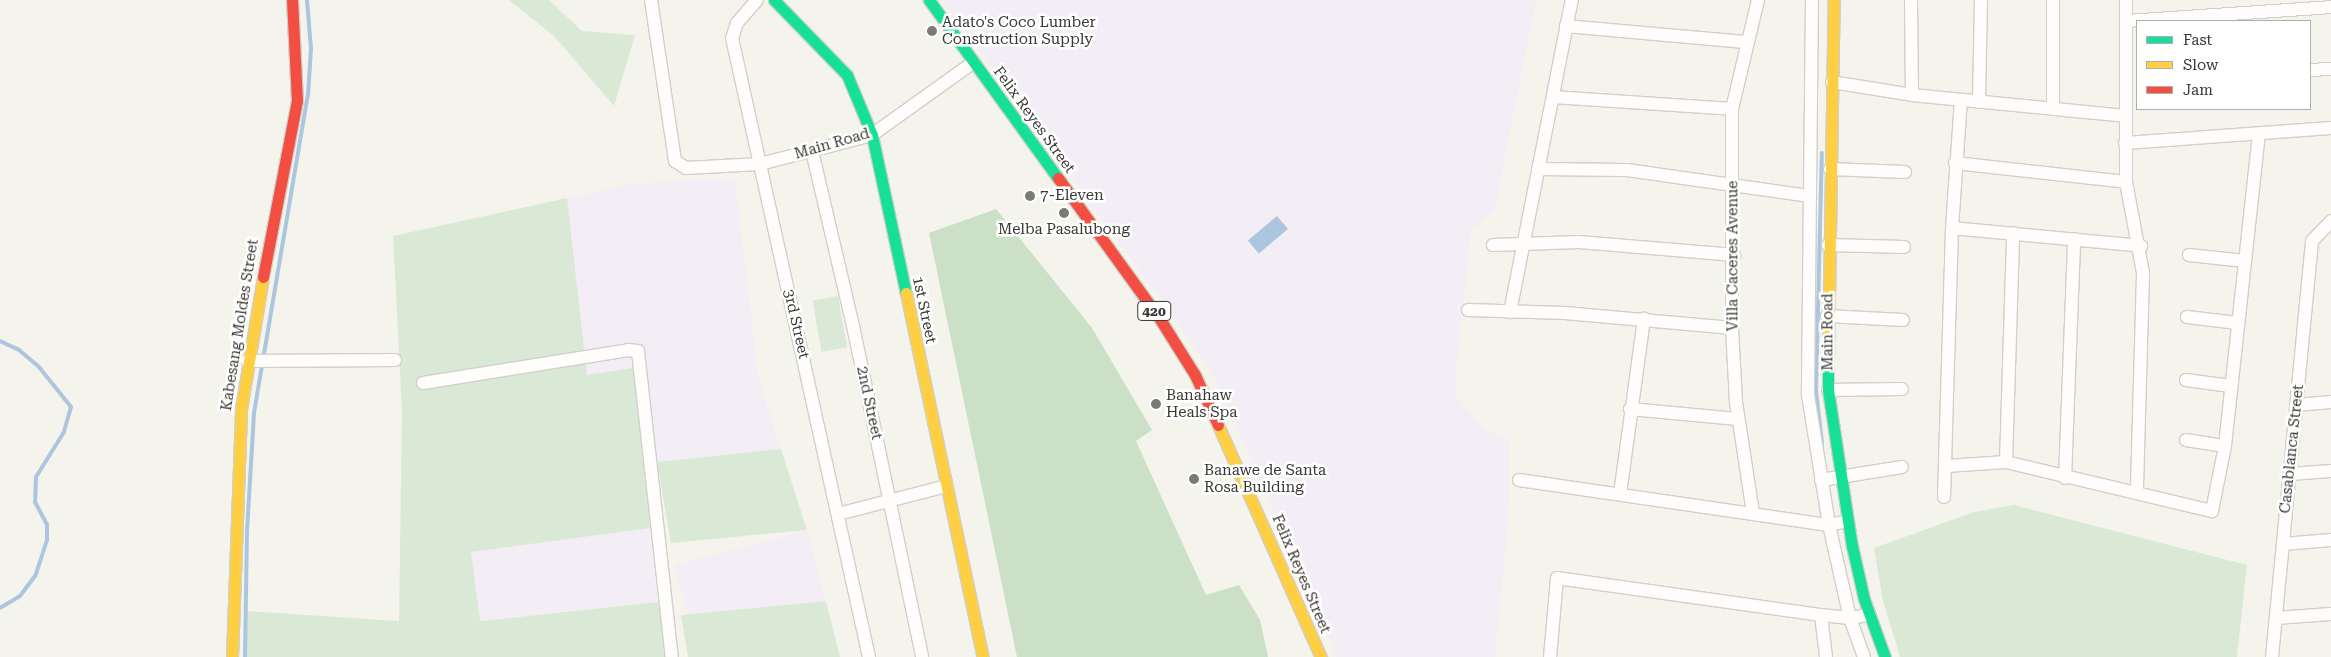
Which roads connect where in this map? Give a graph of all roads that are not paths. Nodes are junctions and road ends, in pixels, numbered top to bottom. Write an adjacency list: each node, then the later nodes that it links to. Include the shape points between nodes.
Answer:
1 (292, 0): 66 (street, Kabesang Moldes Street, via 297,101)
2 (652, 0): 38 (street, Main Road, via 675,161 686,168)
3 (757, 0): 38 (street, 3rd Street, via 737,23 732,38)
4 (774, 0): 34 (street, 1st Street, via 847,76)
5 (929, 0): 20 (street, Felix Reyes Street / 420)
6 (1572, 0): 18 (street)
7 (1758, 0): 19 (street, Villa Caceres Avenue)
8 (1812, 0): 44 (street, Main Road)
9 (1834, 0): 23 (street, Main Road)
10 (1911, 0): 25 (street)
11 (1981, 0): 28 (street)
12 (2053, 0): 30 (street)
13 (2126, 0): 17 (street)
14 (2331, 7): 16 (street)
15 (2136, 20): 17 (street)
16 (2142, 20)
17 (2127, 21): 24 (street)
18 (1566, 26): 19 (street); 26 (street)
19 (1747, 42): 29 (street, Villa Caceres Avenue)
20 (974, 62): 34 (street, Main Road); 108 (street, Felix Reyes Street / 420, via 1158,316 1195,375)
21 (2331, 69): 22 (street)
22 (2311, 70)
23 (1832, 82): 25 (street); 40 (street, Main Road)
24 (2132, 82): 31 (street)
25 (1912, 95): 27 (street)
26 (1553, 97): 29 (street); 39 (street)
27 (1960, 100): 28 (street); 37 (street)
28 (1979, 102): 30 (street)
29 (1732, 109): 43 (street, Villa Caceres Avenue)
30 (2053, 109): 31 (street)
31 (2125, 116): 35 (street)
32 (2331, 128): 33 (street)
33 (2259, 134): 35 (street); 56 (street)
34 (872, 135): 36 (street, Main Road); 87 (street, 1st Street)
35 (2126, 143): 42 (street)
36 (812, 151): 38 (street, Main Road); 91 (street, 2nd Street)
37 (1955, 163): 42 (street); 46 (street)
38 (760, 164): 93 (street, 3rd Street)
39 (1538, 169): 43 (street, via 1627,170); 49 (street)
40 (1830, 169): 41 (street); 51 (street, Main Road)
41 (1905, 172)
42 (2126, 182): 52 (street)
43 (1734, 183): 44 (street); 54 (street, Villa Caceres Avenue)
44 (1810, 196): 86 (street, Main Road, via 1807,386)
45 (2331, 221): 73 (street, Casablanca Street, via 2312,241)
46 (1952, 228): 47 (street); 79 (street)
47 (2013, 233): 48 (street); 78 (street)
48 (2074, 239): 52 (street); 84 (street)
49 (1526, 243): 50 (street); 54 (street, via 1578,242); 58 (street)
50 (1493, 244)
51 (1828, 245): 53 (street); 59 (street, Main Road)
52 (2141, 246): 88 (street, via 2143,302)
53 (1904, 247)
54 (1734, 255): 64 (street, Villa Caceres Avenue)
55 (2189, 256): 56 (street)
56 (2245, 261): 63 (street)
57 (1468, 310): 58 (street)
58 (1510, 312): 61 (street)
59 (1828, 316): 62 (street); 71 (street, Main Road)
60 (2187, 317): 63 (street)
61 (1644, 319): 64 (street); 74 (street)
62 (1904, 320)
63 (2238, 323): 69 (street)
64 (1732, 328): 75 (street, Villa Caceres Avenue)
65 (395, 360): 66 (street)
66 (256, 361): 103 (street, Kabesang Moldes Street, via 235,496)
67 (2186, 380): 69 (street)
68 (423, 383): 104 (street, via 638,351)
69 (2231, 386): 77 (street)
70 (1902, 389): 71 (street)
71 (1828, 390): 83 (street, Main Road)
72 (2331, 402): 73 (street)
73 (2296, 405): 82 (street, Casablanca Street)
74 (1630, 409): 75 (street); 89 (street)
75 (1738, 419): 92 (street, Villa Caceres Avenue)
76 (2186, 440): 77 (street)
77 (2225, 446): 88 (street, via 2212,511)
78 (2006, 462): 79 (street); 84 (street)
79 (1946, 466): 90 (street)
80 (1902, 467): 83 (street)
81 (2331, 470): 82 (street)
82 (2290, 474): 97 (street, Casablanca Street)
83 (1840, 477): 86 (street); 94 (street, Main Road)
84 (2065, 478): 88 (street)
85 (1519, 480): 89 (street)
86 (1821, 480): 95 (street, Main Road)
87 (946, 486): 91 (street); 107 (street, 1st Street)
88 (2137, 493)
89 (1620, 494): 92 (street)
90 (1944, 497)
91 (890, 503): 93 (street); 106 (street, 2nd Street)
92 (1753, 513): 95 (street)
93 (838, 514): 105 (street, 3rd Street)
94 (1848, 521): 95 (street); 100 (street, Main Road)
95 (1830, 525): 101 (street, Main Road)
96 (2331, 540): 97 (street)
97 (2283, 544): 102 (street, Casablanca Street)
98 (2331, 614): 102 (street)
99 (1821, 615): 101 (street); 109 (street, via 1557,578); 110 (street)
100 (1870, 615): 101 (street); 112 (street, Main Road)
101 (1850, 618): 111 (street, Main Road)
102 (2276, 618): 113 (street, Casablanca Street)
103 (232, 657)
104 (672, 657)
105 (868, 657)
106 (922, 657)
107 (983, 657)
108 (1320, 657)
109 (1550, 657)
110 (1826, 657)
111 (1864, 657)
112 (1885, 657)
113 (2272, 657)

